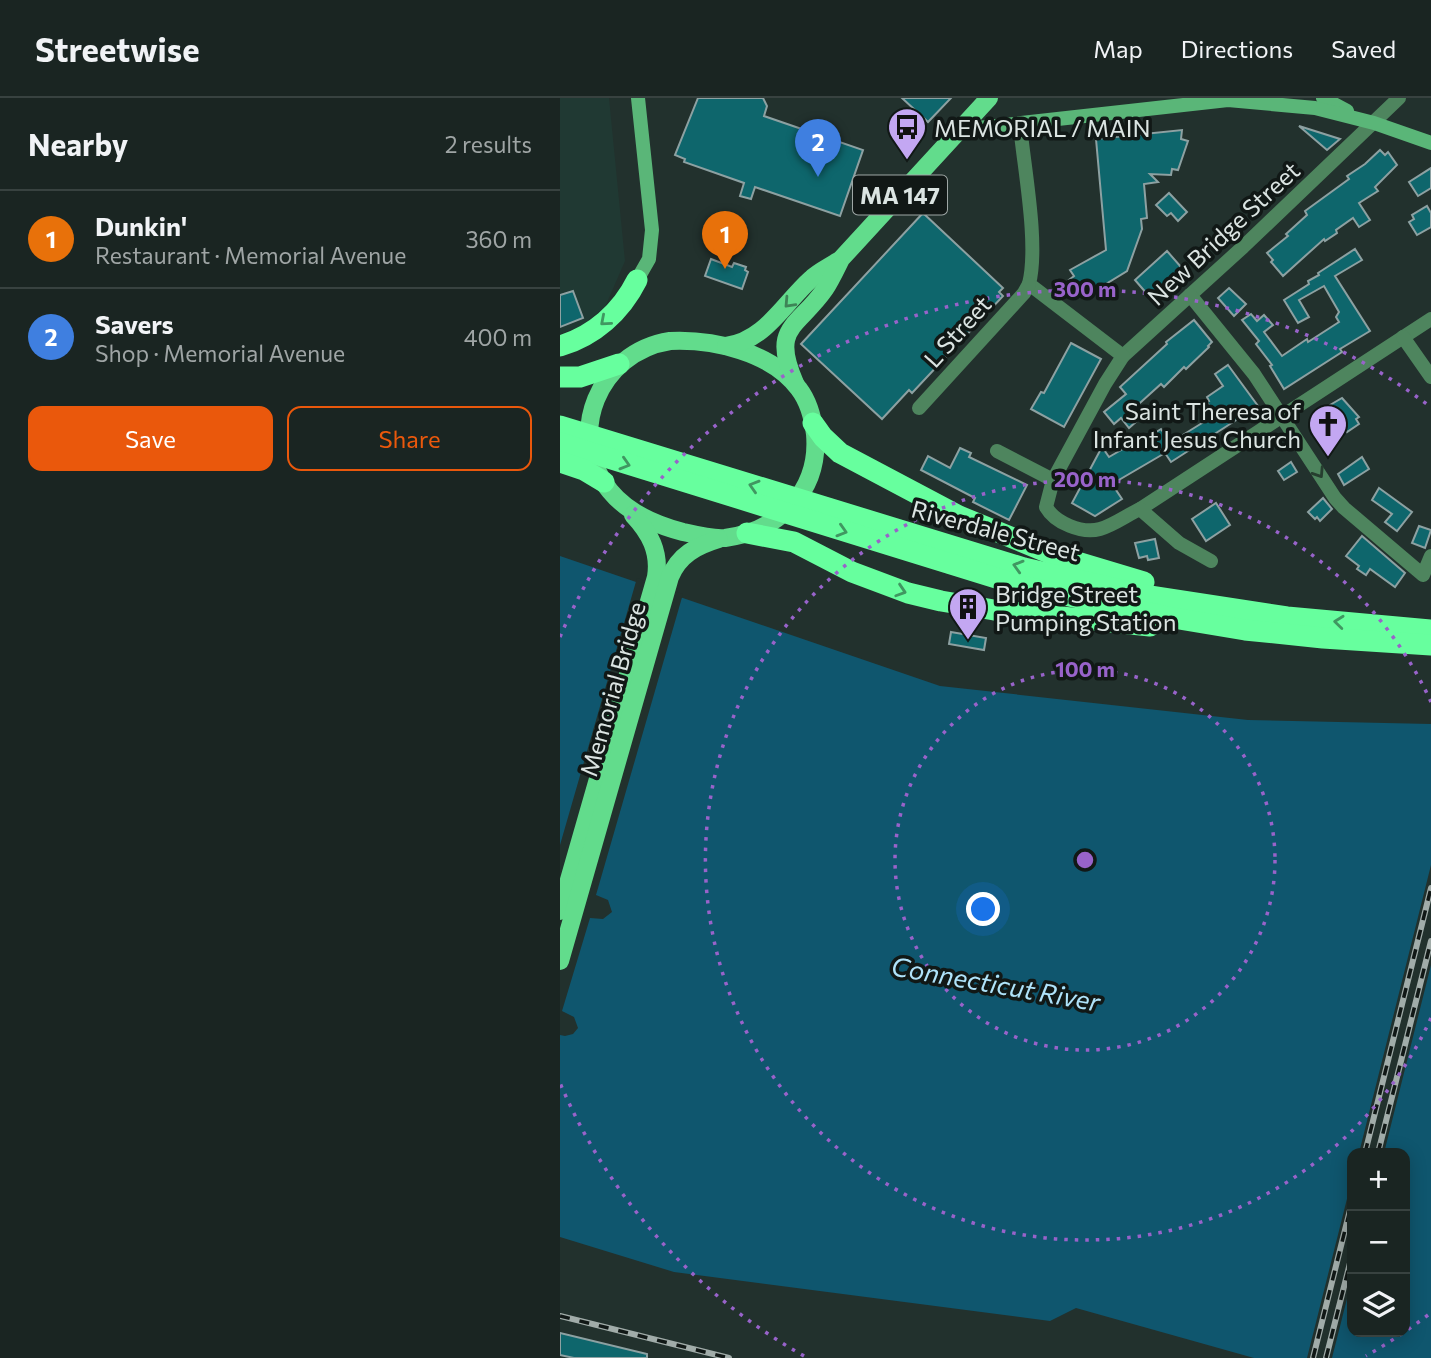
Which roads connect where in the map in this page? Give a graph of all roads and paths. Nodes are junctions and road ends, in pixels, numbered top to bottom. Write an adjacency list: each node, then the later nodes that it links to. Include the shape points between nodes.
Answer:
1 (638, 98): 11 (street, via 652,230 649,259)
2 (989, 98): 8 (main road, MA 147)
3 (1323, 98): 6 (street)
4 (1399, 98): 6 (street, New Bridge Street)
5 (1209, 99): 6 (street, via 1313,108); 7 (street)
6 (1374, 123): 9 (street); 13 (street, New Bridge Street)
7 (1020, 125): 8 (street); 12 (street, via 1031,231)
8 (959, 130): 10 (main road, MA 147)
9 (1431, 143)
10 (841, 260): 17 (main road, MA 147, one-way to 17, via 812,277 759,332); 22 (main road, MA 147, via 825,289 788,332 786,354)
11 (637, 281): 16 (highway, one-way to 16, via 604,323)
12 (1029, 284): 18 (street); 23 (street, L Street)
13 (1191, 295): 18 (street, New Bridge Street); 24 (street)
14 (1431, 319): 15 (street)
15 (1404, 337): 20 (street); 24 (street)
16 (560, 346)
17 (719, 346): 19 (main road, via 660,343); 22 (main road, via 759,358)
18 (1123, 356): 31 (street, New Bridge Street)
19 (619, 364): 21 (highway, via 580,377); 30 (main road, via 594,403 590,435)
20 (1431, 376)
21 (560, 377)
22 (799, 389): 25 (main road)
23 (919, 408)
24 (1282, 416): 33 (street); 36 (street, one-way to 36, via 1344,508 1423,575)
25 (813, 423): 34 (main road, via 813,461 800,496 771,523); 39 (highway, via 840,453 983,527)
26 (560, 426): 39 (highway, Riverdale Street, one-way to 26, via 1024,568)
27 (560, 443): 39 (highway, Riverdale Street, one-way to 39, via 1022,586 1173,618)
28 (996, 451): 31 (street)
29 (560, 462): 30 (highway)
30 (602, 478): 32 (main road)
31 (1053, 480): 33 (street, New Bridge Street, via 1046,503 1052,515 1071,526 1099,529)
32 (625, 506): 35 (main road, via 663,526); 38 (main road, Memorial Bridge, via 649,534)
33 (1140, 509): 37 (street, via 1179,543)
34 (747, 533): 35 (main road); 39 (highway, one-way to 39, via 794,542 874,581 959,605 1154,626)
35 (722, 538): 38 (main road)
36 (1431, 556)
37 (1211, 561)
38 (665, 567): 42 (main road, Memorial Bridge, via 652,591); 43 (main road, Memorial Bridge)
39 (1249, 621): 40 (highway, Riverdale Street, one-way to 39, via 1318,620); 41 (highway, Riverdale Street, via 1323,638)
40 (1431, 630)
41 (1431, 645)
42 (560, 911)
43 (560, 961)

